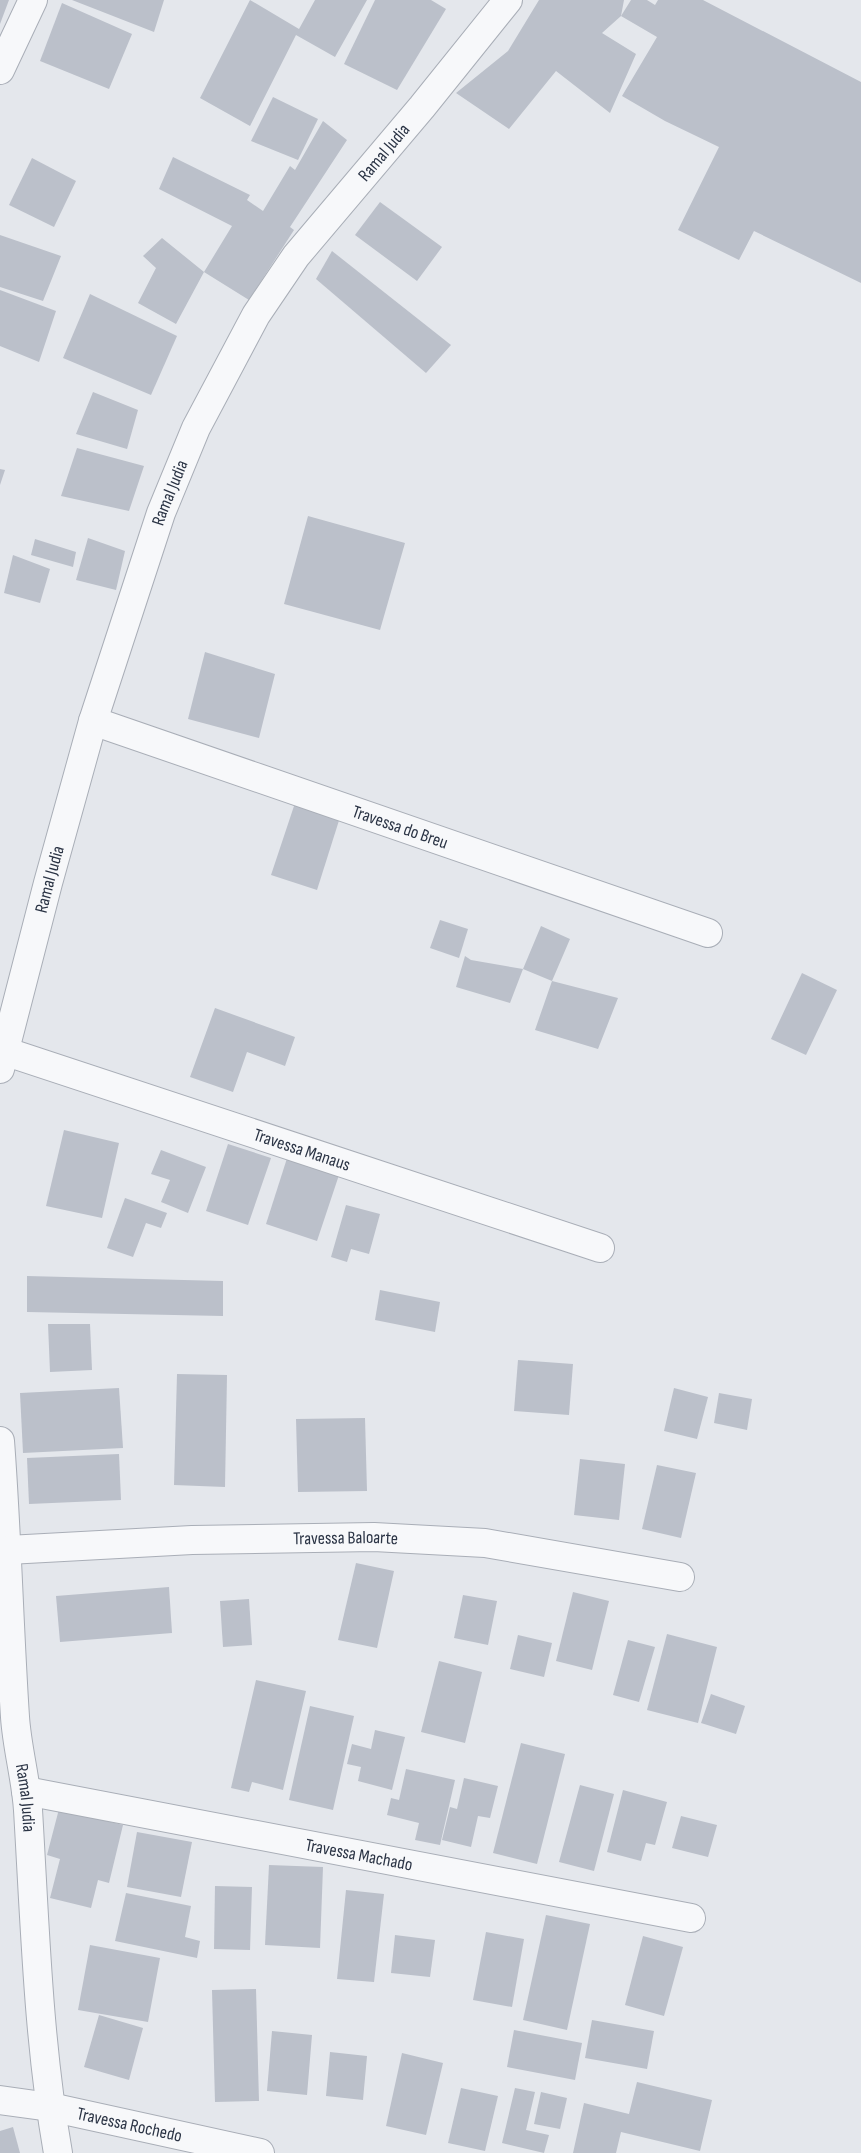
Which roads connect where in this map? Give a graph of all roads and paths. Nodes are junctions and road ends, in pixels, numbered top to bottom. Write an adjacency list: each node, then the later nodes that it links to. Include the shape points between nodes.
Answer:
1 (33, 0): 3 (street)
2 (508, 0): 4 (street, Ramal Judia, via 296,256 256,315 196,428 165,504)
3 (0, 70)
4 (94, 721): 5 (street, Travessa do Breu); 6 (street, Ramal Judia)
5 (708, 933)
6 (2, 1060): 7 (street, Travessa Manaus)
7 (600, 1248)
8 (0, 1441): 9 (street, Ramal Judia)
9 (1, 1471): 10 (street, Ramal Judia)
10 (8, 1550): 11 (street, Travessa Baloarte, via 192,1540 374,1538 485,1543); 12 (street, Ramal Judia)
11 (680, 1577)
12 (8, 1718): 13 (street, Ramal Judia)
13 (26, 1792): 14 (street, Travessa Machado); 16 (street, Ramal Judia)
14 (691, 1918)
15 (0, 2100): 16 (street, Travessa Rochedo)
16 (50, 2107): 17 (street, Ramal Judia); 18 (street, Travessa Rochedo)
17 (58, 2153)
18 (260, 2153)

